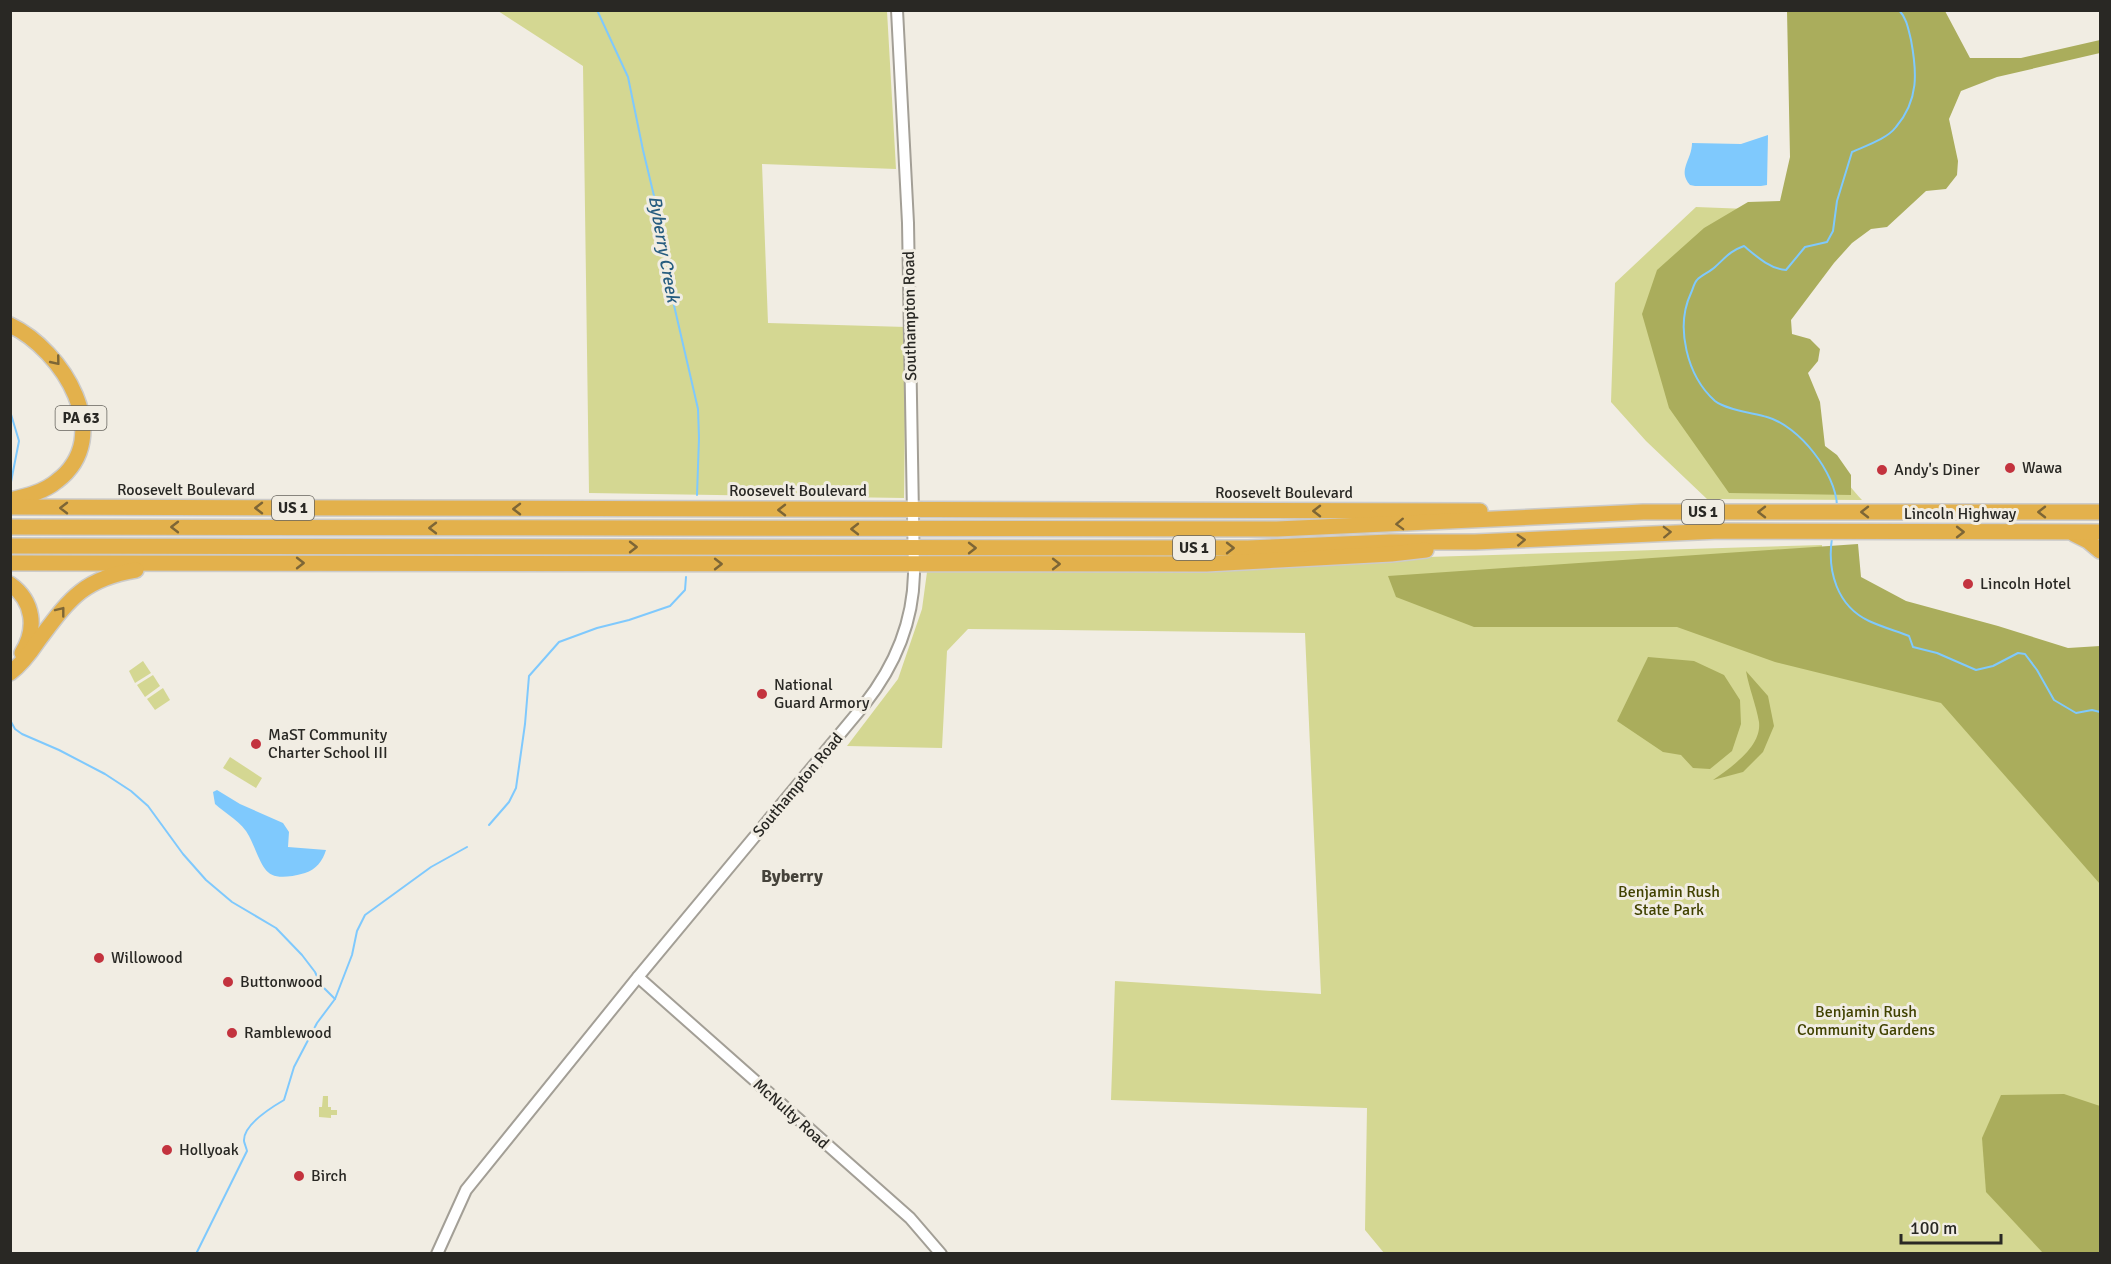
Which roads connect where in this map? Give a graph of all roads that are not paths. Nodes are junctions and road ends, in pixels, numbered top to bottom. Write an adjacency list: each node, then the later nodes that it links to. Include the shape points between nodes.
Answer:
1 (897, 10): 6 (street, Southampton Road, via 908,223)
2 (10, 325): 3 (highway, PA 63, one-way to 3, via 38,342 64,371 76,399 82,428 78,454 63,476 44,489)
3 (10, 500)
4 (10, 507): 5 (highway, Roosevelt Boulevard / US 1, one-way to 4)
5 (633, 509): 6 (highway, Roosevelt Boulevard / US 1, one-way to 5); 11 (highway)
6 (913, 510): 9 (highway, Roosevelt Boulevard / US 1, one-way to 6, via 1509,511); 12 (street, Southampton Road)
7 (1821, 512): 8 (highway, Lincoln Highway / US 1, one-way to 7); 9 (highway, Roosevelt Boulevard / US 1, one-way to 9)
8 (2100, 512)
9 (1585, 515): 12 (highway, Roosevelt Boulevard / US 1, one-way to 12, via 1277,529)
10 (10, 527): 11 (highway, Roosevelt Boulevard / US 1, one-way to 10)
11 (721, 528): 12 (highway, Roosevelt Boulevard / US 1, one-way to 11)
12 (913, 529): 18 (street, Southampton Road)
13 (2066, 532): 14 (highway, Lincoln Highway / US 1); 15 (highway, Lincoln Highway / US 1, one-way to 13, via 1662,532); 19 (highway, via 2082,537)
14 (2100, 532)
15 (1475, 542): 18 (highway, US 1, one-way to 15, via 1248,549); 24 (highway, US 1, one-way to 15, via 1243,563 1391,554)
16 (10, 548): 17 (highway, US 1, one-way to 17); 21 (highway)
17 (722, 548): 18 (highway, US 1); 23 (highway)
18 (913, 548): 24 (street, Southampton Road)
19 (2100, 551)
20 (10, 563): 21 (highway, US 1)
21 (71, 563): 22 (highway, US 1)
22 (177, 563): 23 (highway, US 1, one-way to 23); 27 (highway, one-way to 22, via 68,602 87,586 119,573)
23 (648, 564): 24 (highway, US 1, one-way to 24)
24 (914, 564): 28 (street, Southampton Road, via 912,599 904,633 878,686)
25 (10, 584): 26 (highway, via 27,602 32,621 25,647)
26 (10, 665)
27 (10, 673)
28 (638, 977): 29 (street, Southampton Road, via 466,1190); 30 (street, McNulty Road, via 910,1218)
29 (437, 1254)
30 (941, 1254)

